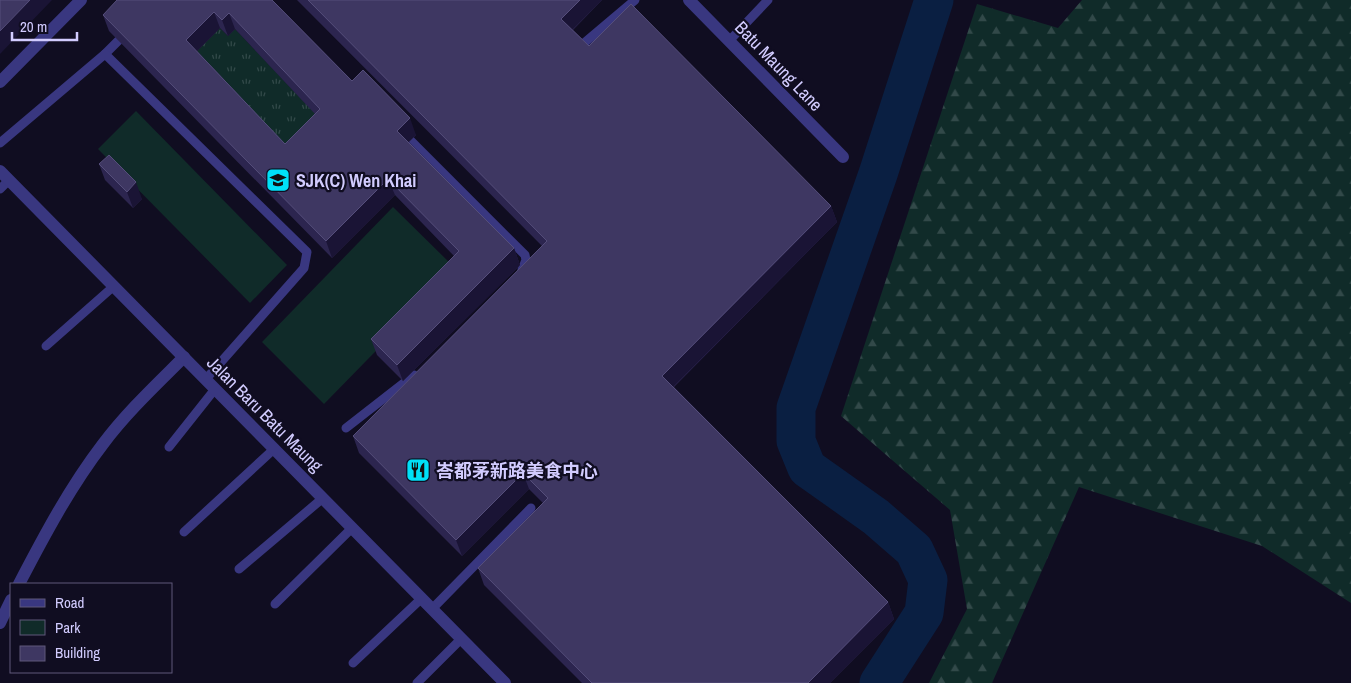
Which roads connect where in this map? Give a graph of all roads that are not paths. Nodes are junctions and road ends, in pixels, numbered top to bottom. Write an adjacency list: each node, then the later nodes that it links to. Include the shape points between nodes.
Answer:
1 (81, 0): 9 (street)
2 (635, 0): 7 (lane)
3 (689, 0): 6 (street, Batu Maung Lane)
4 (768, 0): 6 (lane)
5 (135, 24): 8 (lane)
6 (729, 41): 12 (street, Batu Maung Lane)
7 (583, 44)
8 (105, 54): 11 (lane); 21 (lane, via 307,252 304,268)
9 (0, 82)
10 (398, 127): 16 (lane, via 525,255 525,268)
11 (0, 143)
12 (843, 157)
13 (0, 171): 14 (street, Jalan Baru Batu Maung)
14 (10, 180): 15 (lane); 17 (street, Jalan Baru Batu Maung)
15 (0, 189)
16 (518, 274)
17 (114, 286): 18 (lane); 19 (street, Jalan Baru Batu Maung)
18 (46, 346)
19 (184, 358): 21 (street, Jalan Baru Batu Maung); 31 (street, via 139,402 103,444 53,519)
20 (421, 369): 23 (lane)
21 (206, 379): 22 (street, Jalan Baru Batu Maung)
22 (215, 389): 24 (lane); 25 (street, Jalan Baru Batu Maung)
23 (346, 428)
24 (169, 447)
25 (274, 449): 26 (street, Jalan Baru Batu Maung); 29 (lane)
26 (323, 498): 28 (street, Jalan Baru Batu Maung); 30 (lane)
27 (531, 508): 35 (lane)
28 (352, 528): 32 (street, Jalan Baru Batu Maung); 34 (lane)
29 (184, 532)
30 (239, 569)
31 (20, 583)
32 (422, 598): 35 (street, Jalan Baru Batu Maung); 38 (lane)
33 (10, 602): 36 (street)
34 (275, 604)
35 (432, 609): 37 (street, Jalan Baru Batu Maung)
36 (0, 623)
37 (462, 639): 39 (street, Jalan Baru Batu Maung); 40 (lane)
38 (352, 663)
39 (498, 681)
40 (417, 683)

